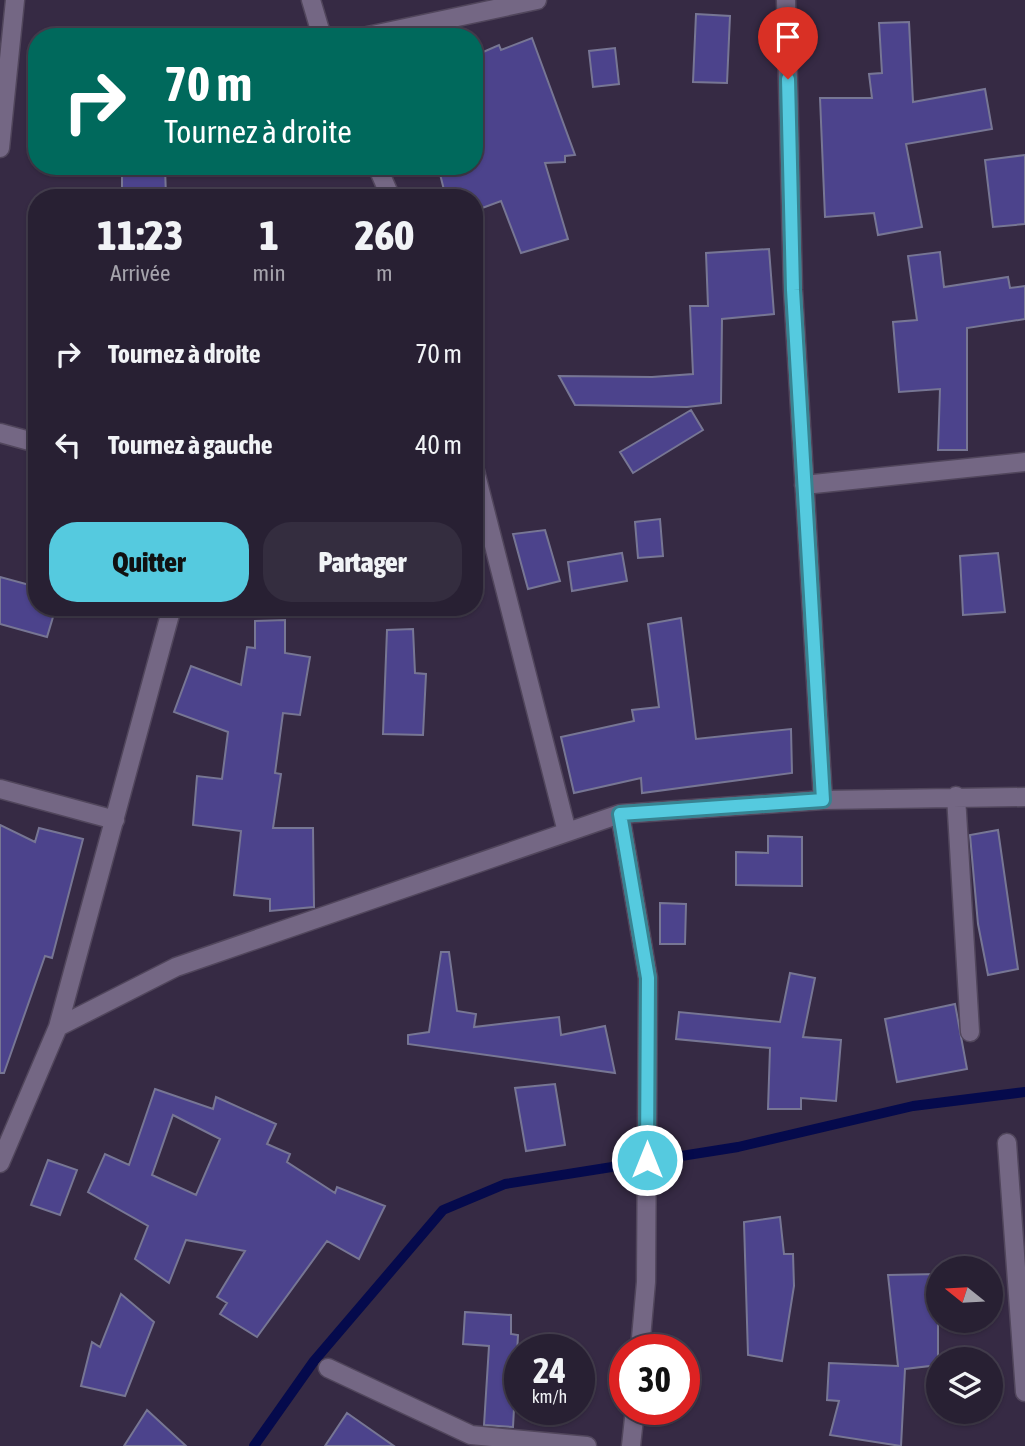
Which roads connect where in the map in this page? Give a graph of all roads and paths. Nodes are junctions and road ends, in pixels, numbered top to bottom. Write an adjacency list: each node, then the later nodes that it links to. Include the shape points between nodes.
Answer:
1 (15, 0): 7 (street)
2 (311, 0): 5 (street)
3 (537, 0): 6 (street)
4 (786, 0): 11 (street, via 793,290)
5 (319, 28)
6 (405, 28)
7 (0, 148)
8 (0, 433): 9 (street)
9 (28, 441)
10 (1025, 462): 11 (street)
11 (804, 485): 17 (street)
12 (483, 527): 20 (street)
13 (170, 616): 19 (street)
14 (0, 789): 19 (street)
15 (956, 796): 16 (street); 17 (street); 22 (street)
16 (1025, 797)
17 (823, 800): 18 (street)
18 (620, 814): 20 (street); 25 (street, via 648,978 646,1282)
19 (114, 820): 21 (street)
20 (567, 832): 21 (street, via 177,967)
21 (58, 1027): 24 (street)
22 (970, 1032)
23 (1007, 1143): 27 (street)
24 (0, 1163)
25 (641, 1334)
26 (328, 1368): 29 (street, via 471,1436)
27 (1025, 1392)
28 (633, 1425): 30 (street)
29 (587, 1446)
30 (631, 1446)

